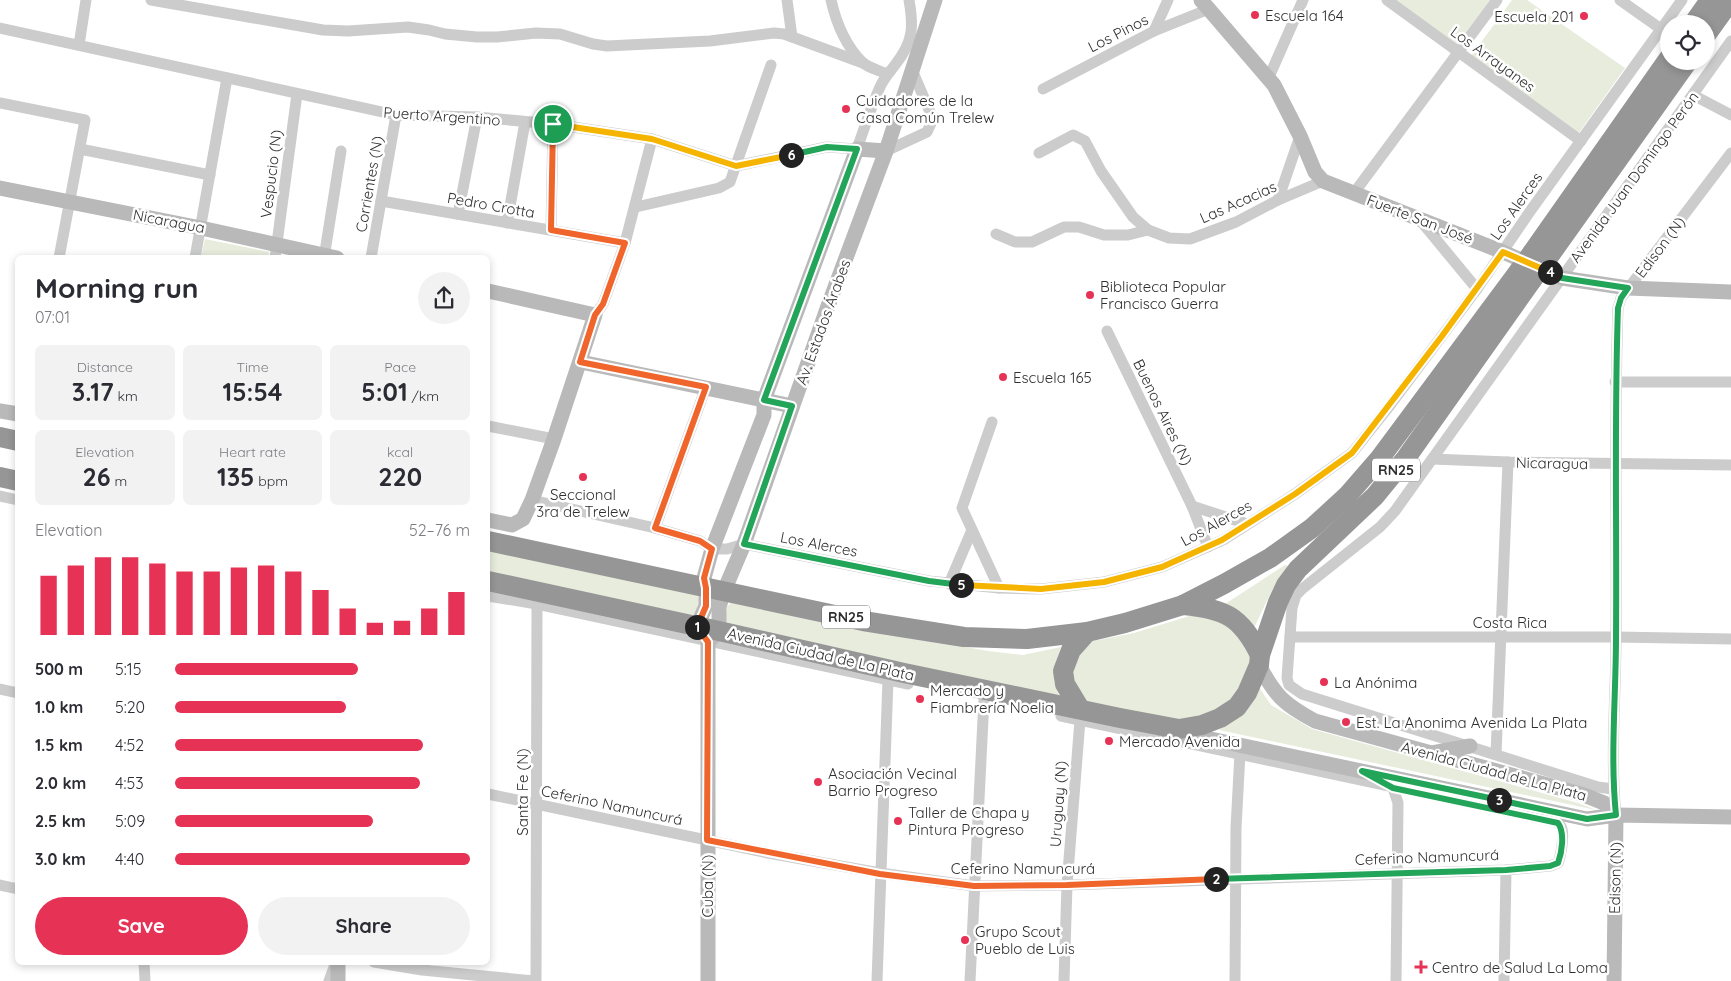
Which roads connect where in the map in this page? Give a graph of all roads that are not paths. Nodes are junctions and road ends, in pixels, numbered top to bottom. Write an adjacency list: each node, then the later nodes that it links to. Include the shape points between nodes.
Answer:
1 (86, 0): 25 (street)
2 (151, 0): 23 (street, via 348,32 408,27 477,37 560,34 607,46 710,41 774,33)
3 (787, 0): 23 (street)
4 (830, 0): 27 (street, via 848,45)
5 (909, 0): 32 (street, Av. Estados Árabes, via 911,39)
6 (935, 0): 29 (street, Av. Estados Árabes)
7 (1168, 0): 22 (street)
8 (1303, 0): 33 (street)
9 (1387, 0): 26 (street, Los Arrayanes)
10 (1497, 0): 26 (street)
11 (1620, 0): 20 (street)
12 (1682, 0): 16 (street, Los Alerces)
13 (1710, 0): 17 (highway)
14 (1731, 0): 18 (highway)
15 (1205, 5): 22 (street, Los Pinos); 33 (street)
16 (1671, 15)
17 (1699, 15)
18 (1715, 22)
19 (0, 28): 25 (street, Puerto Argentino)
20 (1660, 28)
21 (1660, 30): 46 (street, Los Alerces)
22 (1154, 31): 35 (street, Los Pinos)
23 (792, 37): 27 (street)
24 (1731, 41): 37 (street, Avenida Juan Domingo Perón)
25 (79, 45): 34 (street, Puerto Argentino)
26 (1459, 52): 46 (street, Los Arrayanes); 57 (street)
27 (864, 63): 32 (street)
28 (771, 65): 53 (street)
29 (912, 70): 50 (street, Av. Estados Árabes); 50 (street, via 933,119 927,132)
30 (1661, 70): 77 (highway, Avenida Juan Domingo Perón / RN25)
31 (1681, 70): 77 (highway, Avenida Juan Domingo Perón / RN25)
32 (887, 74): 48 (street, Av. Estados Árabes)
33 (1269, 77): 44 (street)
34 (227, 78): 36 (street, Puerto Argentino); 54 (street)
35 (1043, 89)
36 (297, 94): 39 (street, Puerto Argentino); 70 (street, Vespucio (N))
37 (1693, 95): 40 (street); 79 (street, Avenida Juan Domingo Perón)
38 (0, 103): 47 (street, via 86,120)
39 (396, 115): 41 (street, Puerto Argentino); 60 (street, Corrientes (N))
40 (1731, 115)
41 (477, 117): 42 (street, Puerto Argentino); 62 (street)
42 (525, 122): 43 (street, Puerto Argentino); 64 (street)
43 (553, 124): 45 (street, Puerto Argentino); 66 (street)
44 (1300, 136): 55 (street, via 1315,172); 58 (street)
45 (652, 139): 53 (street, Puerto Argentino); 61 (street)
46 (1581, 141): 71 (street, Los Alerces)
47 (80, 149): 54 (street); 59 (street)
48 (857, 149): 50 (street, Puerto Argentino); 53 (street, Puerto Argentino, via 827,147); 90 (street, Av. Estados Árabes)
49 (341, 151): 75 (street)
50 (886, 151): 91 (street, Av. Estados Árabes)
51 (1039, 153): 67 (street, Las Acacias, via 1073,135 1079,136 1129,212)
52 (1731, 153): 81 (street, Edison (N))
53 (736, 166): 61 (street, via 730,182 719,188)
54 (210, 175): 65 (street)
55 (1323, 181): 57 (street, Fuerte San José); 58 (street, Las Acacias)
56 (0, 188): 59 (street, Nicaragua)
57 (1354, 193): 63 (street, Fuerte San José)
58 (1278, 200): 67 (street, Las Acacias, via 1236,222 1190,239 1170,238)
59 (70, 201): 65 (street, Nicaragua); 72 (street)
60 (381, 201): 62 (street, Pedro Crotta); 76 (street, Corrientes (N))
61 (636, 207): 69 (street)
62 (458, 214): 64 (street, Pedro Crotta)
63 (1419, 218): 71 (street, Fuerte San José); 80 (street)
64 (507, 223): 66 (street, Pedro Crotta)
65 (201, 228): 70 (street, Nicaragua); 73 (street)
66 (551, 230): 69 (street, Pedro Crotta)
67 (1148, 230): 68 (street, via 1104,236 1079,227 1064,227 1032,242 1016,242)
68 (996, 234)
69 (625, 243): 84 (street, via 603,304)
70 (276, 251): 74 (street, Nicaragua)
71 (1503, 252): 79 (street, Fuerte San José); 80 (street, Los Alerces)
72 (60, 255)
73 (196, 255)
74 (311, 255)
75 (329, 255)
76 (372, 255)
77 (1538, 258): 78 (highway, Avenida Juan Domingo Perón / RN25, bridge)
78 (1526, 275): 122 (highway, Avenida Juan Domingo Perón / RN25, via 1489,314 1347,496 1312,528 1270,558); 129 (highway, Avenida Juan Domingo Perón / RN25, via 1406,458 1374,496 1298,569 1286,585)
79 (1562, 278): 81 (street, Fuerte San José); 99 (street, Avenida Juan Domingo Perón)
80 (1477, 288): 109 (street, Los Alerces, via 1352,453)
81 (1628, 288): 83 (street, Fuerte San José); 87 (street, Edison (N), via 1618,308)
82 (490, 291): 84 (street)
83 (1731, 292)
84 (595, 315): 86 (street)
85 (1107, 331): 107 (street, Buenos Aires (N))
86 (580, 362): 89 (street); 97 (street)
87 (1615, 382): 88 (street); 101 (street, Edison (N))
88 (1731, 382)
89 (706, 387): 90 (street); 110 (street)
90 (764, 400): 91 (street); 115 (street, Av. Estados Árabes, via 764,415)
91 (792, 406): 113 (street, Av. Estados Árabes)
92 (0, 411): 93 (street)
93 (15, 414)
94 (992, 422): 111 (street, via 962,508)
95 (490, 426): 97 (street)
96 (0, 437): 98 (highway)
97 (554, 439): 106 (street)
98 (15, 440)
99 (1432, 459): 100 (street, Nicaragua); 125 (street, Avenida Juan Domingo Perón, via 1380,527 1296,595)
100 (1508, 462): 101 (street, Nicaragua); 126 (street)
101 (1616, 464): 102 (street, Nicaragua); 127 (street, Edison (N))
102 (1731, 465)
103 (15, 483): 104 (highway)
104 (0, 492): 105 (street)
105 (15, 499)
106 (532, 500): 108 (street, via 523,520 512,524); 110 (street)
107 (1192, 506): 109 (street); 114 (street, Buenos Aires (N))
108 (490, 520)
109 (1247, 524): 114 (street, Los Alerces)
110 (655, 528): 115 (street, via 700,541)
111 (972, 530): 117 (street); 119 (street)
112 (490, 541): 118 (highway, via 608,567 649,566)
113 (744, 544): 115 (street, Los Alerces); 117 (street, Los Alerces); 118 (street, Av. Estados Árabes)
114 (1208, 547): 119 (street, Los Alerces, via 1162,567 1104,582 1041,589)
115 (712, 549): 118 (street, Av. Estados Árabes)
116 (490, 581): 124 (highway, Avenida Ciudad de La Plata / RN25)
117 (949, 584): 119 (street, Los Alerces)
118 (715, 585): 123 (highway, RN25, via 794,598 863,621 964,638 1027,639); 124 (street, Av. Estados Árabes, via 706,606); 124 (street, Av. Estados Árabes, via 719,607)
119 (999, 588)
120 (490, 596): 121 (street, Avenida Ciudad de La Plata)
121 (537, 604): 124 (street, Avenida Ciudad de La Plata); 146 (street, Santa Fe (N))
122 (1183, 605): 123 (highway, RN25); 129 (highway, via 1226,614 1250,635)
123 (1087, 632): 136 (highway, via 1071,650 1063,671 1065,684)
124 (708, 633): 130 (highway, Avenida Ciudad de La Plata / RN25); 149 (street, Cuba (N))
125 (1290, 637): 126 (street, Costa Rica); 134 (street, Avenida Juan Domingo Perón, via 1287,678 1289,685)
126 (1501, 637): 127 (street, Costa Rica); 141 (street)
127 (1616, 637): 128 (street, Costa Rica); 144 (street, Edison (N))
128 (1731, 639)
129 (1259, 660): 137 (highway, Avenida Juan Domingo Perón / RN25, via 1247,693 1237,707 1220,718); 140 (street, Avenida Ciudad de La Plata, via 1268,682 1294,710 1315,721)
130 (896, 677): 132 (highway); 136 (highway, Avenida Ciudad de La Plata / RN25); 153 (street)
131 (0, 689): 133 (street)
132 (935, 689): 135 (street, Avenida Ciudad de La Plata)
133 (15, 692)
134 (1302, 694): 138 (street, Avenida Ciudad de La Plata)
135 (984, 699): 136 (street, Avenida Ciudad de La Plata); 157 (street)
136 (1080, 715): 137 (highway, Avenida Ciudad de La Plata / RN25); 156 (street, Uruguay (N))
137 (1172, 734): 139 (street, Avenida Ciudad de La Plata); 142 (street, Avenida Ciudad de La Plata, via 1206,738)
138 (1470, 746): 140 (street); 141 (street, Avenida Ciudad de La Plata)
139 (1240, 753): 143 (street, Avenida Ciudad de La Plata); 154 (street)
140 (1429, 754): 147 (street, Avenida Ciudad de La Plata, via 1584,795 1604,803)
141 (1496, 754): 144 (street, Avenida Ciudad de La Plata, via 1598,787)
142 (1362, 771): 143 (street); 147 (street, Avenida Ciudad de La Plata, via 1587,819)
143 (1393, 788): 150 (street, Avenida Ciudad de La Plata, via 1558,823 1562,829); 152 (street, via 1398,803)
144 (1614, 789): 147 (street, Edison (N))
145 (490, 794): 146 (street, Ceferino Namuncurá)
146 (537, 804): 149 (street, Ceferino Namuncurá); 167 (street, Santa Fe (N))
147 (1616, 815): 148 (street); 175 (street, Edison (N))
148 (1731, 817)
149 (707, 840): 153 (street, Ceferino Namuncurá); 168 (street, Cuba (N))
150 (1561, 856): 151 (street, Ceferino Namuncurá, via 1558,863 1550,866)
151 (1506, 870): 152 (street, Ceferino Namuncurá); 174 (street)
152 (1397, 872): 154 (street, Ceferino Namuncurá); 173 (street)
153 (880, 874): 157 (street, Ceferino Namuncurá); 169 (street)
154 (1236, 879): 156 (street, Ceferino Namuncurá); 172 (street)
155 (0, 885): 158 (street)
156 (1067, 885): 157 (street, Ceferino Namuncurá); 171 (street, Uruguay (N))
157 (974, 886): 170 (street)
158 (15, 888)
159 (144, 965): 164 (street)
160 (336, 965): 165 (street)
161 (337, 965): 166 (street)
162 (390, 965): 163 (street)
163 (422, 971): 167 (street)
164 (145, 981)
165 (329, 981)
166 (338, 981)
167 (535, 981)
168 (708, 981)
169 (877, 981)
170 (970, 981)
171 (1064, 981)
172 (1235, 981)
173 (1396, 981)
174 (1504, 981)
175 (1614, 981)

